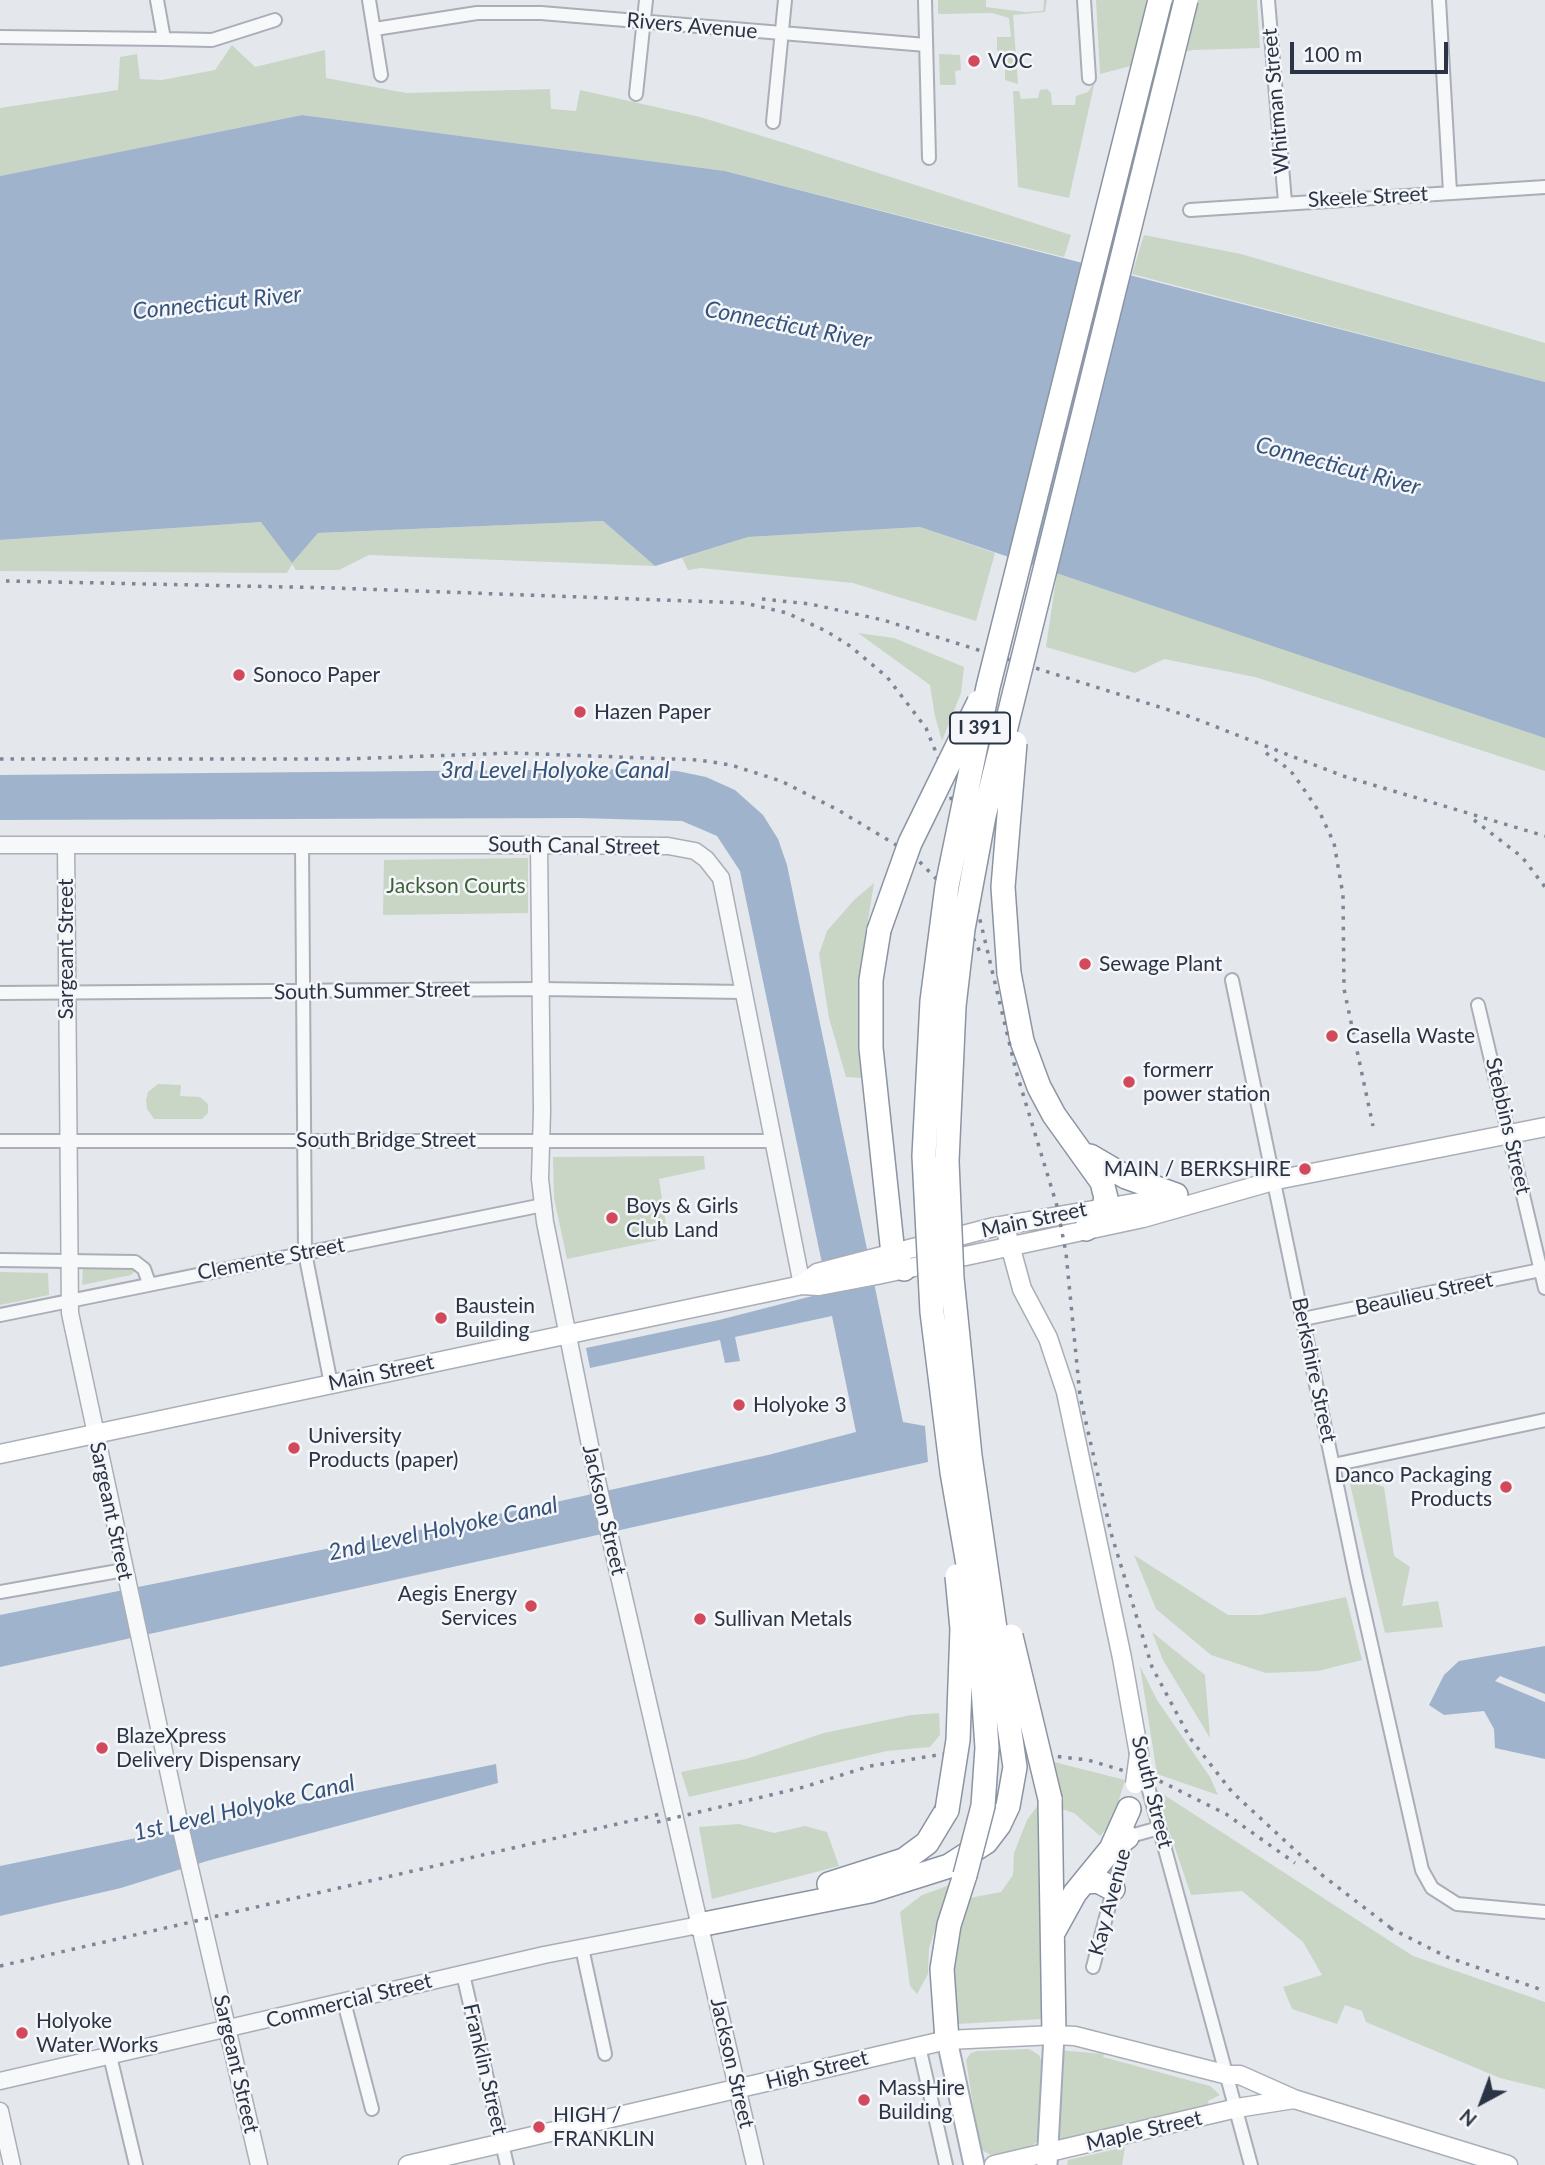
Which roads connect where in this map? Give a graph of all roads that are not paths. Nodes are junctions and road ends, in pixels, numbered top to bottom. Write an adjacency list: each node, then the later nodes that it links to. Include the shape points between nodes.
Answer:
1 (157, 0): 16 (street)
2 (369, 0): 13 (street)
3 (646, 0): 12 (street)
4 (785, 0): 14 (street)
5 (925, 0): 17 (street)
6 (1084, 0): 19 (street)
7 (1160, 0): 28 (highway, I 391, bridge)
8 (1186, 0): 27 (highway, I 391, bridge)
9 (1268, 0): 25 (street, Whitman Street)
10 (1439, 0): 24 (street)
11 (275, 20): 16 (street, via 212,40)
12 (644, 22): 13 (street, Rivers Avenue, via 478,13); 14 (street, Rivers Avenue); 20 (street)
13 (375, 29): 18 (street)
14 (782, 34): 17 (street, Rivers Avenue); 21 (street)
15 (0, 37): 16 (street)
16 (164, 39)
17 (926, 46): 22 (street)
18 (381, 75)
19 (1088, 78)
20 (636, 94)
21 (773, 122)
22 (929, 158)
23 (1545, 187): 24 (street, Skeele Street)
24 (1450, 192): 25 (street, Skeele Street)
25 (1284, 202): 26 (street, Skeele Street)
26 (1190, 210)
27 (1032, 623): 47 (highway, bridge, via 1005,832 1003,887 1009,973 1030,1066 1054,1115); 68 (highway, I 391, bridge, via 976,854 953,1019 948,1200)
28 (988, 687): 58 (highway, bridge, via 910,843 879,930 870,1023); 73 (highway, I 391, bridge, via 943,911 926,1091 930,1286)
29 (302, 844): 31 (street, South Canal Street); 32 (street, South Canal Street); 38 (street)
30 (0, 845): 31 (street, South Canal Street)
31 (66, 845): 35 (street, Sargeant Street)
32 (539, 845): 34 (street, Jackson Street); 36 (street, South Canal Street, via 668,846 695,851 721,878)
33 (1232, 980): 48 (street, Berkshire Street)
34 (541, 989): 36 (street, South Summer Street); 38 (street, South Summer Street); 42 (street, Jackson Street)
35 (67, 992): 37 (street, South Summer Street); 38 (street, South Summer Street); 44 (street, Sargeant Street)
36 (744, 992): 46 (street, South Canal Street)
37 (0, 993)
38 (302, 993): 45 (street)
39 (1478, 1005): 41 (street, Stebbins Street)
40 (1545, 1126): 41 (main road, Main Street)
41 (1511, 1135): 48 (main road, Main Street); 59 (street, Stebbins Street)
42 (541, 1139): 45 (street, South Bridge Street); 46 (street, South Bridge Street); 50 (street, Jackson Street)
43 (0, 1140): 44 (street, South Bridge Street)
44 (67, 1140): 45 (street, South Bridge Street); 57 (street, Sargeant Street)
45 (303, 1140): 55 (street)
46 (772, 1141): 60 (street, South Canal Street)
47 (1078, 1147): 49 (highway, via 1112,1171); 51 (highway, via 1102,1182)
48 (1273, 1181): 49 (main road, Main Street); 53 (main road, Main Street, via 1143,1218); 65 (street, Berkshire Street)
49 (1176, 1195): 51 (main road, Main Street)
50 (543, 1205): 55 (street, Clemente Street); 66 (street, Jackson Street)
51 (1104, 1206): 52 (main road, Main Street); 53 (highway)
52 (1005, 1225): 54 (main road, South Street); 58 (main road, Main Street)
53 (1086, 1229): 54 (main road, Main Street)
54 (1010, 1245): 58 (main road, Main Street); 76 (main road, South Street, bridge, via 1022,1289 1059,1368 1096,1533)
55 (305, 1253): 61 (street, Clemente Street); 67 (street)
56 (0, 1260): 57 (street)
57 (68, 1260): 61 (street, via 135,1262 144,1269); 63 (street, Sargeant Street)
58 (891, 1260): 60 (main road, Main Street); 60 (main road, Main Street, via 877,1275)
59 (1543, 1270): 62 (street, Stebbins Street); 65 (street, Beaulieu Street)
60 (813, 1281): 66 (main road, Main Street)
61 (149, 1283): 63 (street, Clemente Street)
62 (1545, 1288)
63 (69, 1301): 64 (street, Clemente Street); 70 (street, Sargeant Street)
64 (0, 1315)
65 (1303, 1319): 72 (street, Berkshire Street)
66 (567, 1334): 67 (main road, Main Street); 83 (street, Jackson Street)
67 (331, 1384): 70 (main road, Main Street)
68 (964, 1393): 83 (highway, bridge, via 1015,1767 1008,1806 999,1825 981,1847 941,1869 870,1891); 84 (highway, bridge, via 996,1565 1049,1799)
69 (1545, 1420): 72 (street)
70 (94, 1434): 71 (main road, Main Street); 74 (street, Sargeant Street)
71 (0, 1454)
72 (1334, 1465): 82 (street, Berkshire Street, via 1422,1870 1432,1888 1457,1904)
73 (952, 1472): 83 (highway, bridge, via 962,1629 958,1740 947,1810 926,1843 896,1864); 91 (highway, bridge, via 979,1628 987,1737 983,1806 943,1961)
74 (125, 1577): 75 (street); 89 (street, Sargeant Street)
75 (0, 1592)
76 (1141, 1783): 77 (main road); 78 (street, South Street)
77 (1129, 1809): 79 (highway)
78 (1159, 1828): 79 (street, Kay Avenue); 95 (street, South Street)
79 (1119, 1843): 80 (highway); 81 (street, Kay Avenue)
80 (1085, 1882): 81 (highway, via 1098,1881); 84 (highway)
81 (1113, 1889): 86 (street, Kay Avenue)
82 (1545, 1912)
83 (699, 1925): 85 (street, Commercial Street); 97 (street, Jackson Street)
84 (1052, 1934): 90 (highway)
85 (582, 1948): 87 (street, Commercial Street); 93 (street)
86 (1093, 1967)
87 (463, 1974): 88 (street, Commercial Street); 102 (street, Franklin Street)
88 (344, 2002): 89 (street, Commercial Street); 100 (street)
89 (229, 2030): 94 (street, Commercial Street); 106 (street, Sargeant Street)
90 (1054, 2035): 91 (main road, High Street); 95 (main road, High Street, via 1075,2036); 103 (main road)
91 (947, 2040): 92 (main road, High Street); 111 (main road)
92 (919, 2046): 97 (main road, High Street); 110 (street)
93 (605, 2054)
94 (110, 2056): 96 (street, Commercial Street); 105 (street)
95 (1228, 2075): 98 (main road, via 1240,2075); 99 (street, South Street)
96 (0, 2081)
97 (738, 2090): 102 (main road, High Street); 109 (street, Jackson Street)
98 (1294, 2099): 99 (main road, Maple Street, via 1253,2094); 114 (main road)
99 (1237, 2108): 103 (main road, Maple Street); 113 (street, South Street)
100 (372, 2109)
101 (0, 2110): 104 (street)
102 (502, 2143): 107 (main road, High Street); 108 (street, Franklin Street)
103 (1047, 2159): 112 (main road, Maple Street)
104 (12, 2165)
105 (136, 2165)
106 (259, 2165)
107 (408, 2165)
108 (507, 2165)
109 (755, 2165)
110 (946, 2165)
111 (974, 2165)
112 (994, 2165)
113 (1251, 2165)
114 (1508, 2165)

